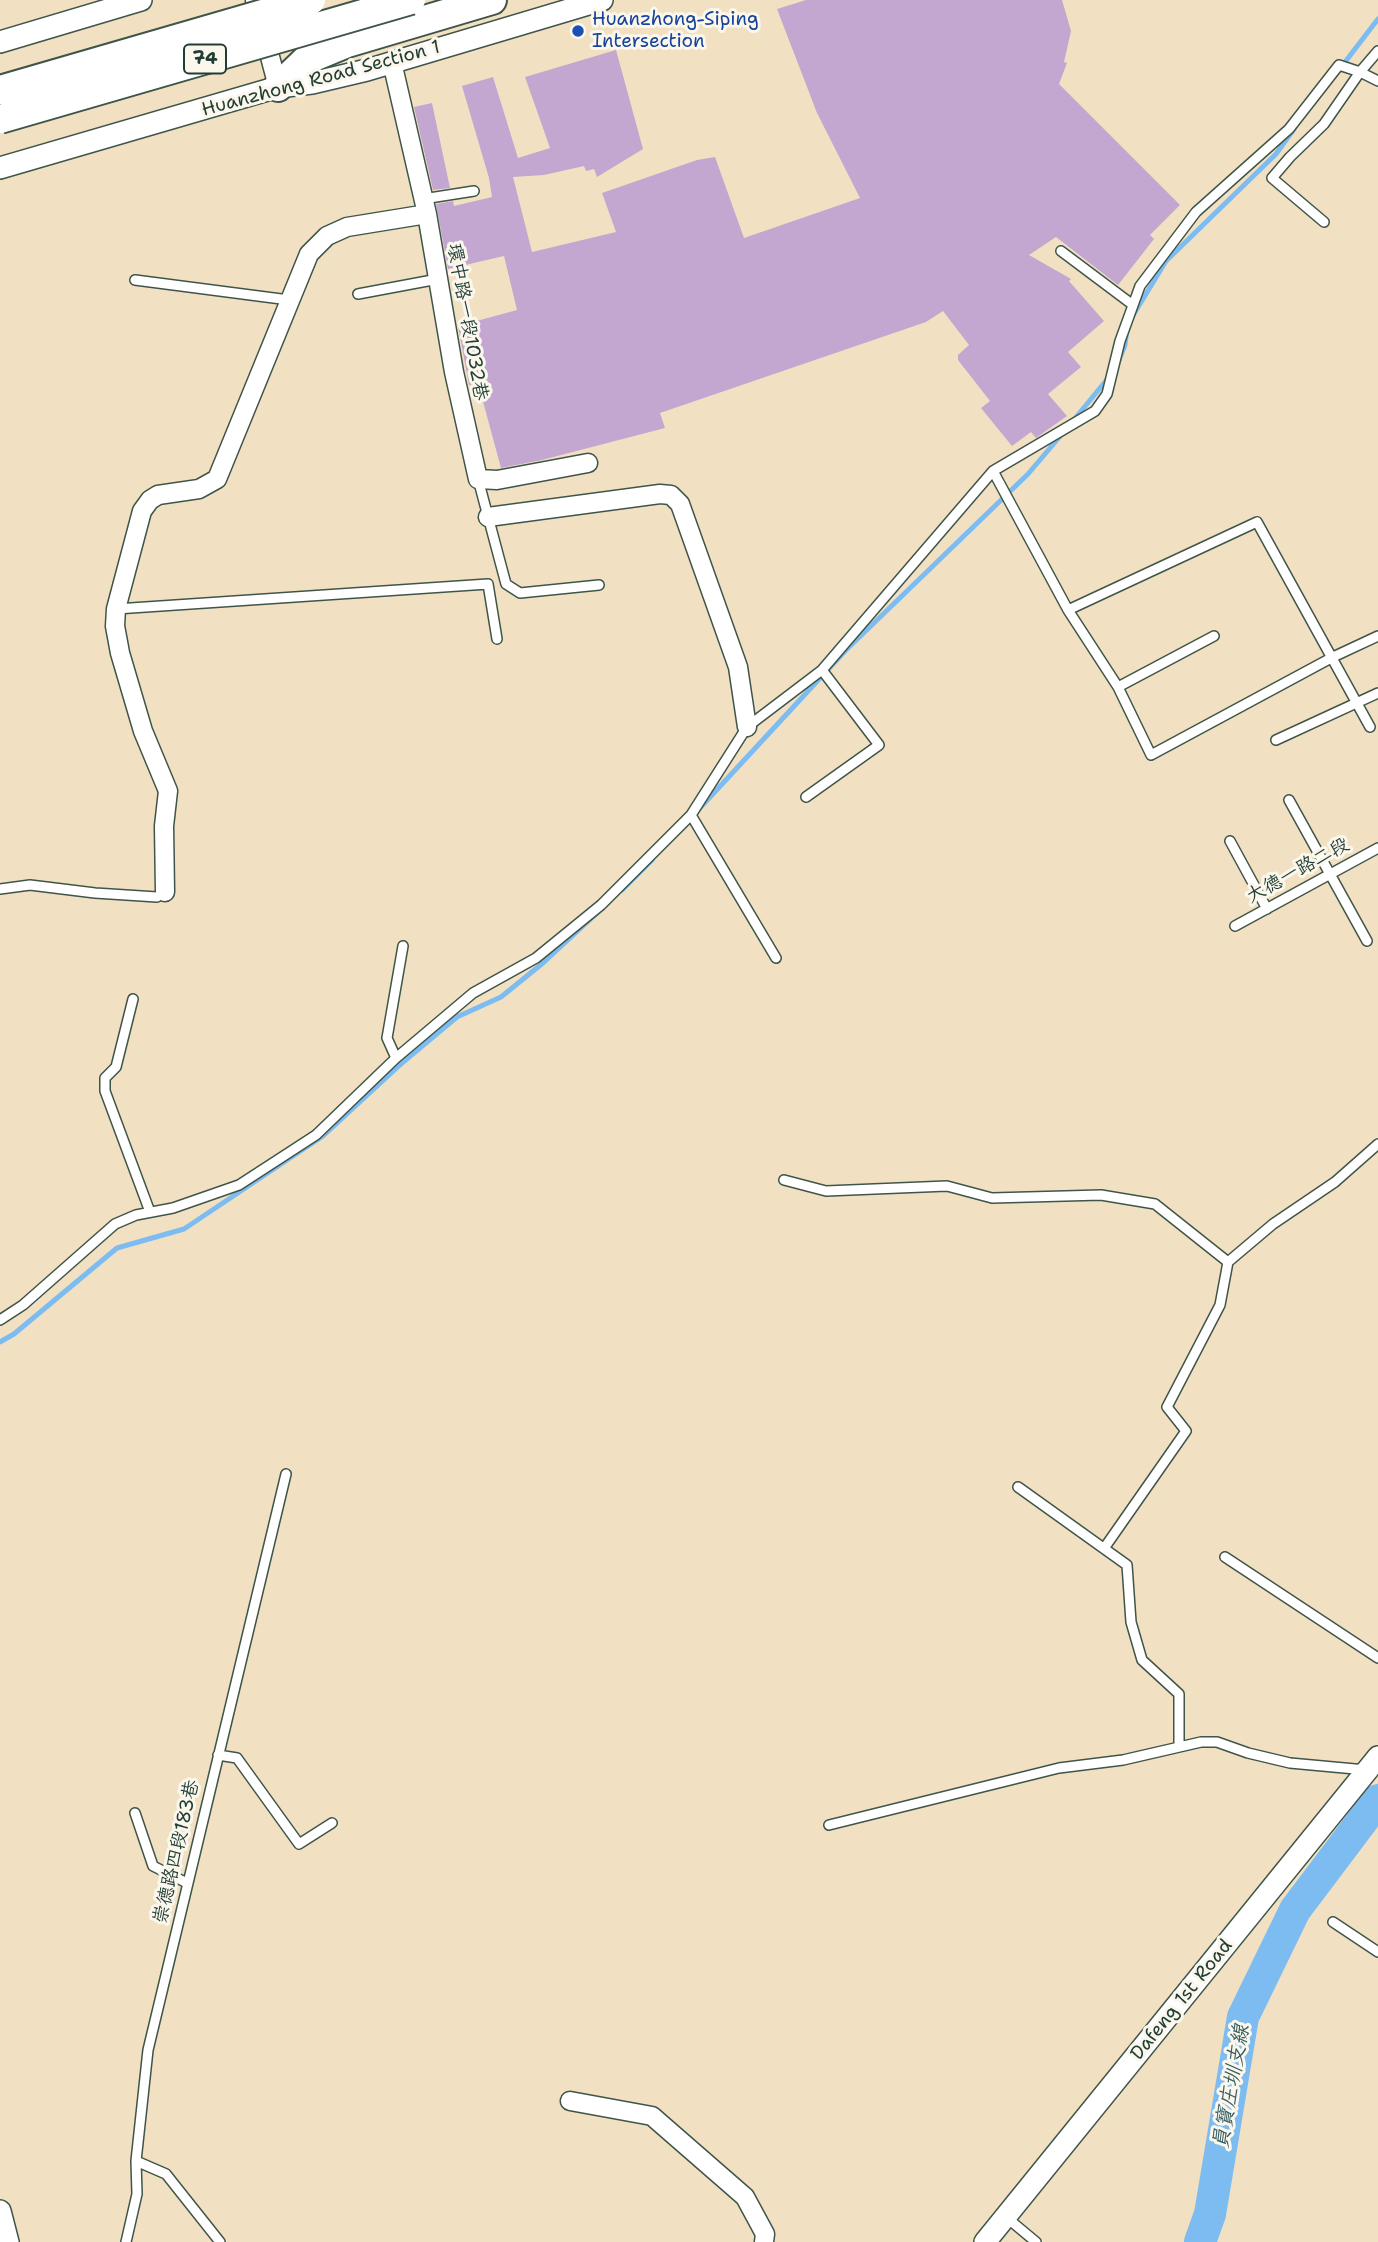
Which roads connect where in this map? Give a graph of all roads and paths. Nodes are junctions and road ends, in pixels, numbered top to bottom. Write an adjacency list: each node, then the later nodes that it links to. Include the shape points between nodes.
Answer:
1 (141, 0): 7 (street)
2 (255, 0): 12 (street)
3 (311, 0): 13 (highway, 74, bridge)
4 (411, 0): 14 (highway, 74, bridge)
5 (492, 0): 12 (highway, via 347,43 306,60)
6 (602, 0): 9 (street, Huanzhong Road Section 1)
7 (0, 42)
8 (1378, 51): 10 (lane)
9 (392, 62): 12 (street, Huanzhong Road Section 1); 17 (street, 環中路一段1032巷)
10 (1360, 72): 11 (lane); 18 (lane, via 1324,124 1272,178); 24 (lane, via 1339,65 1289,129 1196,212 1140,286)
11 (1378, 81)
12 (278, 87): 15 (street, Huanzhong Road Section 1)
13 (0, 90)
14 (0, 119)
15 (0, 168)
16 (474, 191): 17 (lane)
17 (425, 206): 20 (street, 環中路一段1032巷); 23 (street, via 327,236 309,254)
18 (1324, 222)
19 (1061, 251): 24 (lane)
20 (438, 279): 22 (lane); 27 (street, 環中路一段1032巷)
21 (135, 280): 23 (lane)
22 (358, 294)
23 (289, 300): 30 (street, via 217,479 199,489 158,495 142,511)
24 (1133, 305): 26 (lane, via 1107,394 1095,411)
25 (589, 463): 27 (street)
26 (993, 471): 31 (lane); 36 (lane)
27 (478, 480): 28 (lane)
28 (488, 517): 29 (lane, via 506,584 520,593); 40 (street, via 671,495 680,504 738,667)
29 (599, 585)
30 (116, 609): 34 (lane, via 488,584); 50 (street, via 120,653 143,732 168,791)
31 (1068, 610): 35 (lane, via 1257,522); 37 (lane)
32 (1214, 636): 37 (lane)
33 (1378, 636): 35 (lane)
34 (497, 639)
35 (1333, 657): 37 (lane, via 1151,755); 39 (lane)
36 (822, 670): 40 (lane); 43 (lane, via 879,745)
37 (1118, 687)
38 (1378, 692): 39 (lane)
39 (1358, 702): 41 (lane); 42 (lane)
40 (747, 727): 45 (lane)
41 (1370, 727)
42 (1276, 740)
43 (806, 797)
44 (1289, 800): 48 (lane)
45 (691, 814): 55 (lane); 57 (lane, via 601,905 536,958 473,993)
46 (1230, 841): 51 (lane)
47 (1378, 848): 48 (lane, 大德一路二段)
48 (1330, 874): 51 (lane, 大德一路二段); 53 (lane)
49 (0, 889): 50 (lane, via 30,885)
50 (161, 895)
51 (1267, 909): 52 (lane, 大德一路二段)
52 (1235, 926)
53 (1367, 941)
54 (403, 946): 57 (lane, via 387,1038)
55 (776, 958)
56 (133, 999): 60 (lane, via 116,1067 106,1078 105,1091)
57 (397, 1058): 60 (lane, via 316,1135 239,1185)
58 (1378, 1143): 61 (lane)
59 (784, 1180): 61 (lane, via 826,1191 947,1186 992,1198 1101,1195 1155,1204)
60 (150, 1212): 62 (lane, via 115,1224)
61 (1228, 1262): 65 (lane, via 1220,1305 1167,1407 1186,1431)
62 (0, 1320)
63 (286, 1474): 69 (lane, 崇德路四段183巷)
64 (1018, 1487): 65 (lane)
65 (1105, 1547): 68 (lane, via 1127,1565 1131,1622 1142,1660 1179,1694)
66 (1225, 1557): 67 (lane)
67 (1378, 1658)
68 (1179, 1746): 70 (lane, via 1217,1742 1290,1763); 73 (lane, via 1124,1760 1059,1768)
69 (218, 1755): 72 (lane, via 237,1758 299,1844); 74 (lane, 崇德路四段183巷)
70 (1373, 1764): 80 (street, Dafeng 1st Road)
71 (135, 1813): 74 (lane, via 153,1866)
72 (332, 1823)
73 (829, 1825)
74 (187, 1883): 78 (lane, 崇德路四段183巷, via 148,2050)
75 (1333, 1922): 76 (lane)
76 (1378, 1952)
77 (570, 2101): 84 (street, via 652,2116 745,2197 765,2234)
78 (135, 2161): 82 (lane, 崇德路四段183巷, via 137,2194); 83 (lane, via 166,2175)
79 (0, 2211): 81 (street)
80 (1006, 2217): 85 (street, Dafeng 1st Road); 86 (lane)
81 (8, 2242)
82 (125, 2242)
83 (220, 2242)
84 (764, 2242)
85 (985, 2242)
86 (1036, 2242)

